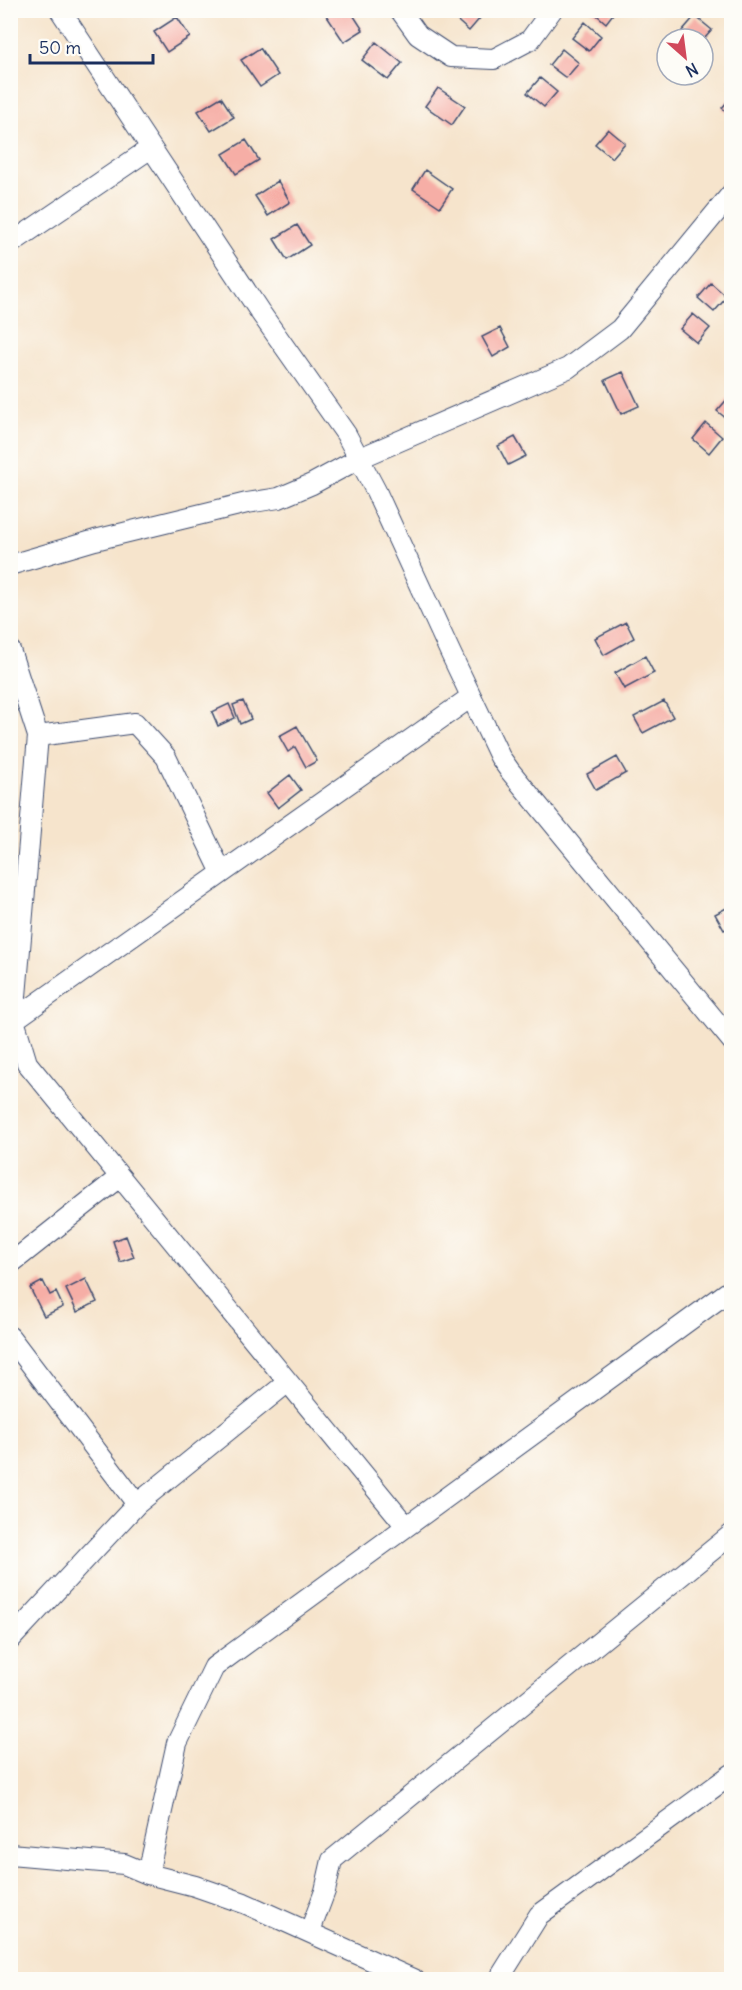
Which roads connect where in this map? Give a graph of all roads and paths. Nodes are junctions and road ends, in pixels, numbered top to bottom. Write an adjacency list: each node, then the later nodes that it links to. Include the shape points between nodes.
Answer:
1 (60, 10): 4 (street)
2 (400, 10): 3 (street, via 418,35 451,57 494,59 530,40)
3 (552, 10)
4 (151, 148): 6 (street); 7 (street)
5 (732, 193): 7 (street, via 620,329 568,368)
6 (10, 244)
7 (360, 458): 8 (street, via 279,498 138,530); 10 (street)
8 (10, 565)
9 (10, 650): 11 (street)
10 (471, 697): 12 (street); 14 (street, via 510,771)
11 (38, 736): 12 (street, via 135,723 166,757); 13 (street)
12 (222, 873): 13 (street)
13 (14, 1020): 15 (street, via 27,1063)
14 (732, 1041)
15 (120, 1177): 16 (street); 19 (street)
16 (10, 1264)
17 (732, 1289): 21 (street)
18 (10, 1337): 20 (street)
19 (288, 1382): 20 (street); 21 (street)
20 (137, 1504): 23 (street)
21 (406, 1526): 26 (street, via 214,1667 177,1743)
22 (732, 1534): 27 (street, via 332,1860)
23 (10, 1640)
24 (732, 1774): 29 (street, via 539,1915)
25 (10, 1854): 26 (street, via 124,1864)
26 (148, 1874): 27 (street, via 244,1903)
27 (310, 1931): 28 (street)
28 (415, 1980)
29 (500, 1980)

